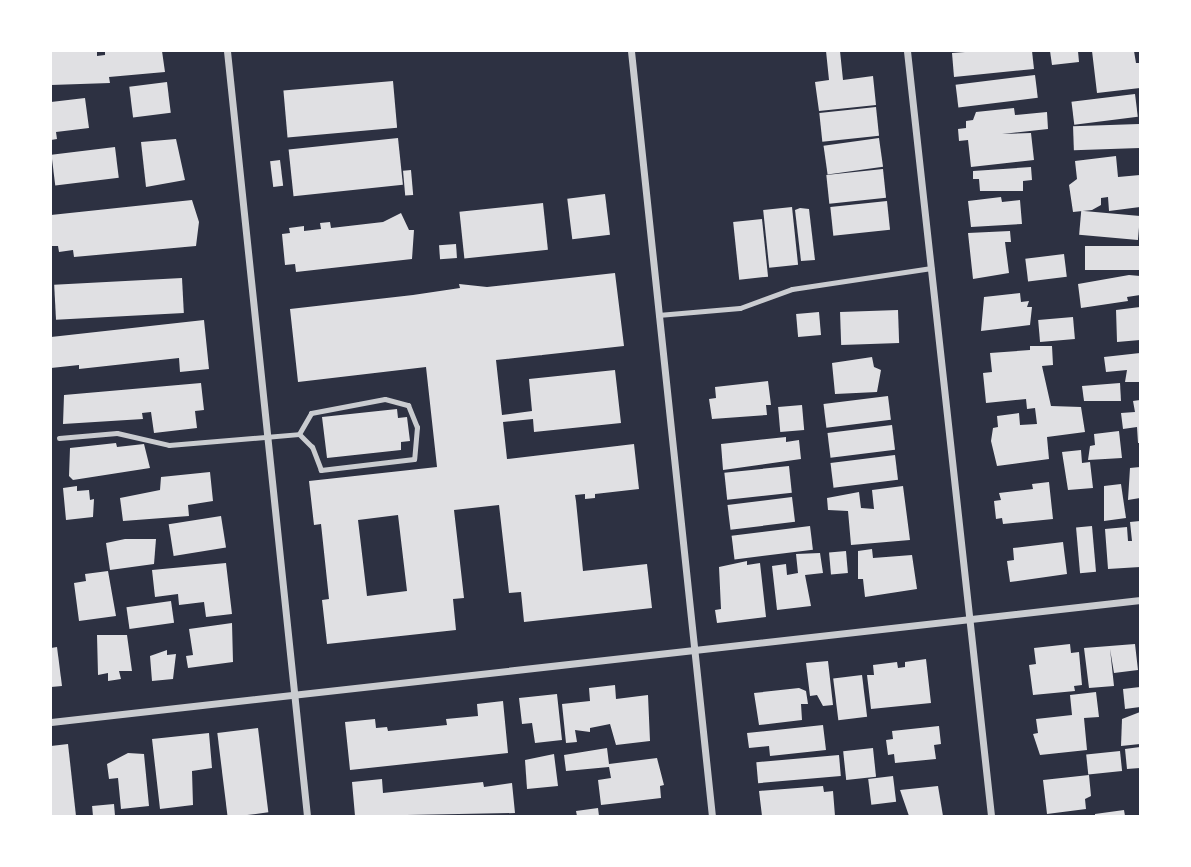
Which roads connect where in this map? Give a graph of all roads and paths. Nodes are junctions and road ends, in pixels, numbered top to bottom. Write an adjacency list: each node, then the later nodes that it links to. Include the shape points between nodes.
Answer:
1 (227, 51): 6 (street)
2 (631, 51): 5 (street)
3 (907, 51): 4 (street)
4 (931, 268): 5 (lane, via 792,289 740,309); 10 (street)
5 (658, 315): 11 (street)
6 (267, 434): 7 (lane); 8 (lane, via 169,445 117,433); 12 (street)
7 (299, 434): 7 (lane, via 311,413 385,399 408,405 417,427 414,459 321,470 312,447)
8 (59, 438)
9 (1140, 600): 10 (street)
10 (969, 620): 11 (street); 16 (street)
11 (693, 649): 12 (street); 15 (street)
12 (294, 696): 13 (street); 14 (street)
13 (51, 722)
14 (307, 816)
15 (712, 816)
16 (991, 816)

